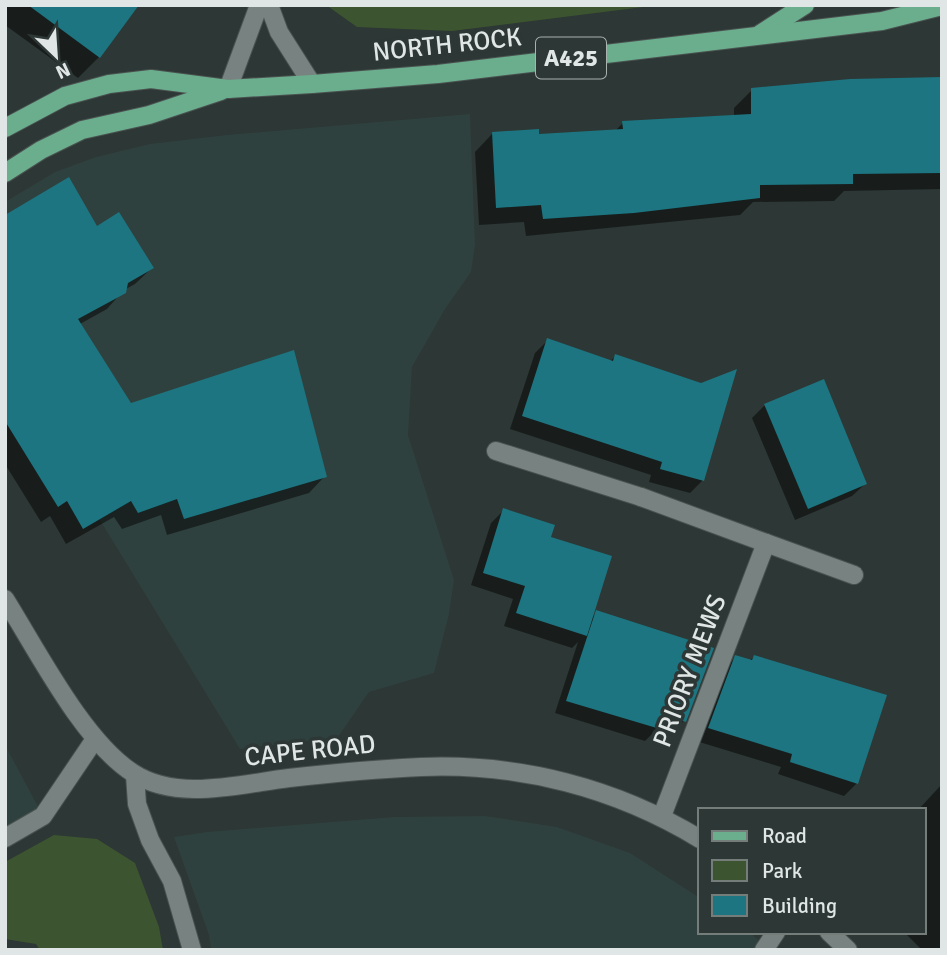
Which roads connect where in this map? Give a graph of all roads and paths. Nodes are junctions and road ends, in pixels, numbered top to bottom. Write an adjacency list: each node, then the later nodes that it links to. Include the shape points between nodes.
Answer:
1 (259, 5): 7 (street)
2 (269, 5): 6 (street, via 279,32)
3 (805, 5): 5 (main road, NORTH ROCK / A425)
4 (942, 6): 5 (main road, NORTH ROCK / A425, via 881,21)
5 (754, 38): 6 (main road, NORTH ROCK / A425)
6 (312, 85): 7 (main road, NORTH ROCK / A425)
7 (228, 89): 8 (main road, A425, via 152,79 109,84 65,96); 9 (main road, A425, via 149,115 82,130)
8 (5, 128)
9 (5, 173)
10 (496, 451): 11 (street)
11 (766, 543): 12 (street); 16 (street, PRIORY MEWS)
12 (854, 575)
13 (5, 598): 14 (street, CAPE ROAD)
14 (94, 739): 15 (street, CAPE ROAD); 17 (street, via 43,816)
15 (135, 775): 16 (street, CAPE ROAD, via 176,788 205,789 360,771 488,768 599,790); 21 (street, via 137,804 172,881)
16 (662, 816): 18 (street, CAPE ROAD)
17 (5, 838)
18 (698, 838)
19 (775, 934): 22 (street)
20 (831, 934): 23 (street)
21 (192, 950)
22 (764, 950)
23 (848, 950)

